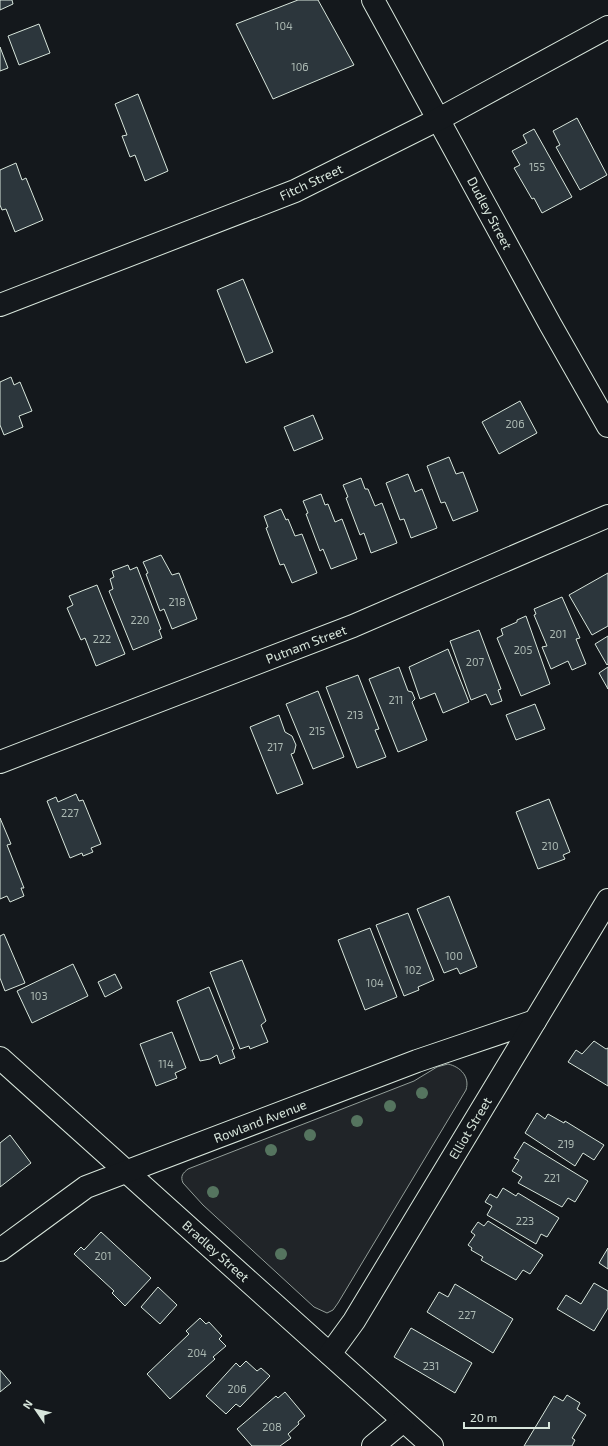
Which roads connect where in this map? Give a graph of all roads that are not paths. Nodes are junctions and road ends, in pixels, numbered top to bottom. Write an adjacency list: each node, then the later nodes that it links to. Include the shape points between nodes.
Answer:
1 (373, 0): 3 (street, Dudley Street)
2 (608, 27): 3 (street, Fitch Street)
3 (439, 119): 4 (street, Fitch Street, via 294,191); 5 (street, Dudley Street)
4 (0, 305)
5 (608, 426)
6 (608, 516): 7 (street, Putnam Street, via 353,626)
7 (0, 762)
8 (608, 900): 9 (street, Elliot Street)
9 (535, 1021): 11 (street, Rowland Avenue, via 417,1061); 13 (street, Elliot Street, via 354,1321)
10 (0, 1058): 11 (street, Bradley Street)
11 (128, 1172): 12 (street, Rowland Avenue, via 86,1187); 13 (street, Bradley Street)
12 (0, 1250)
13 (330, 1354): 14 (street, Bradley Street)
14 (403, 1421): 15 (street); 16 (street, Bradley Street)
15 (373, 1446)
16 (432, 1446)

